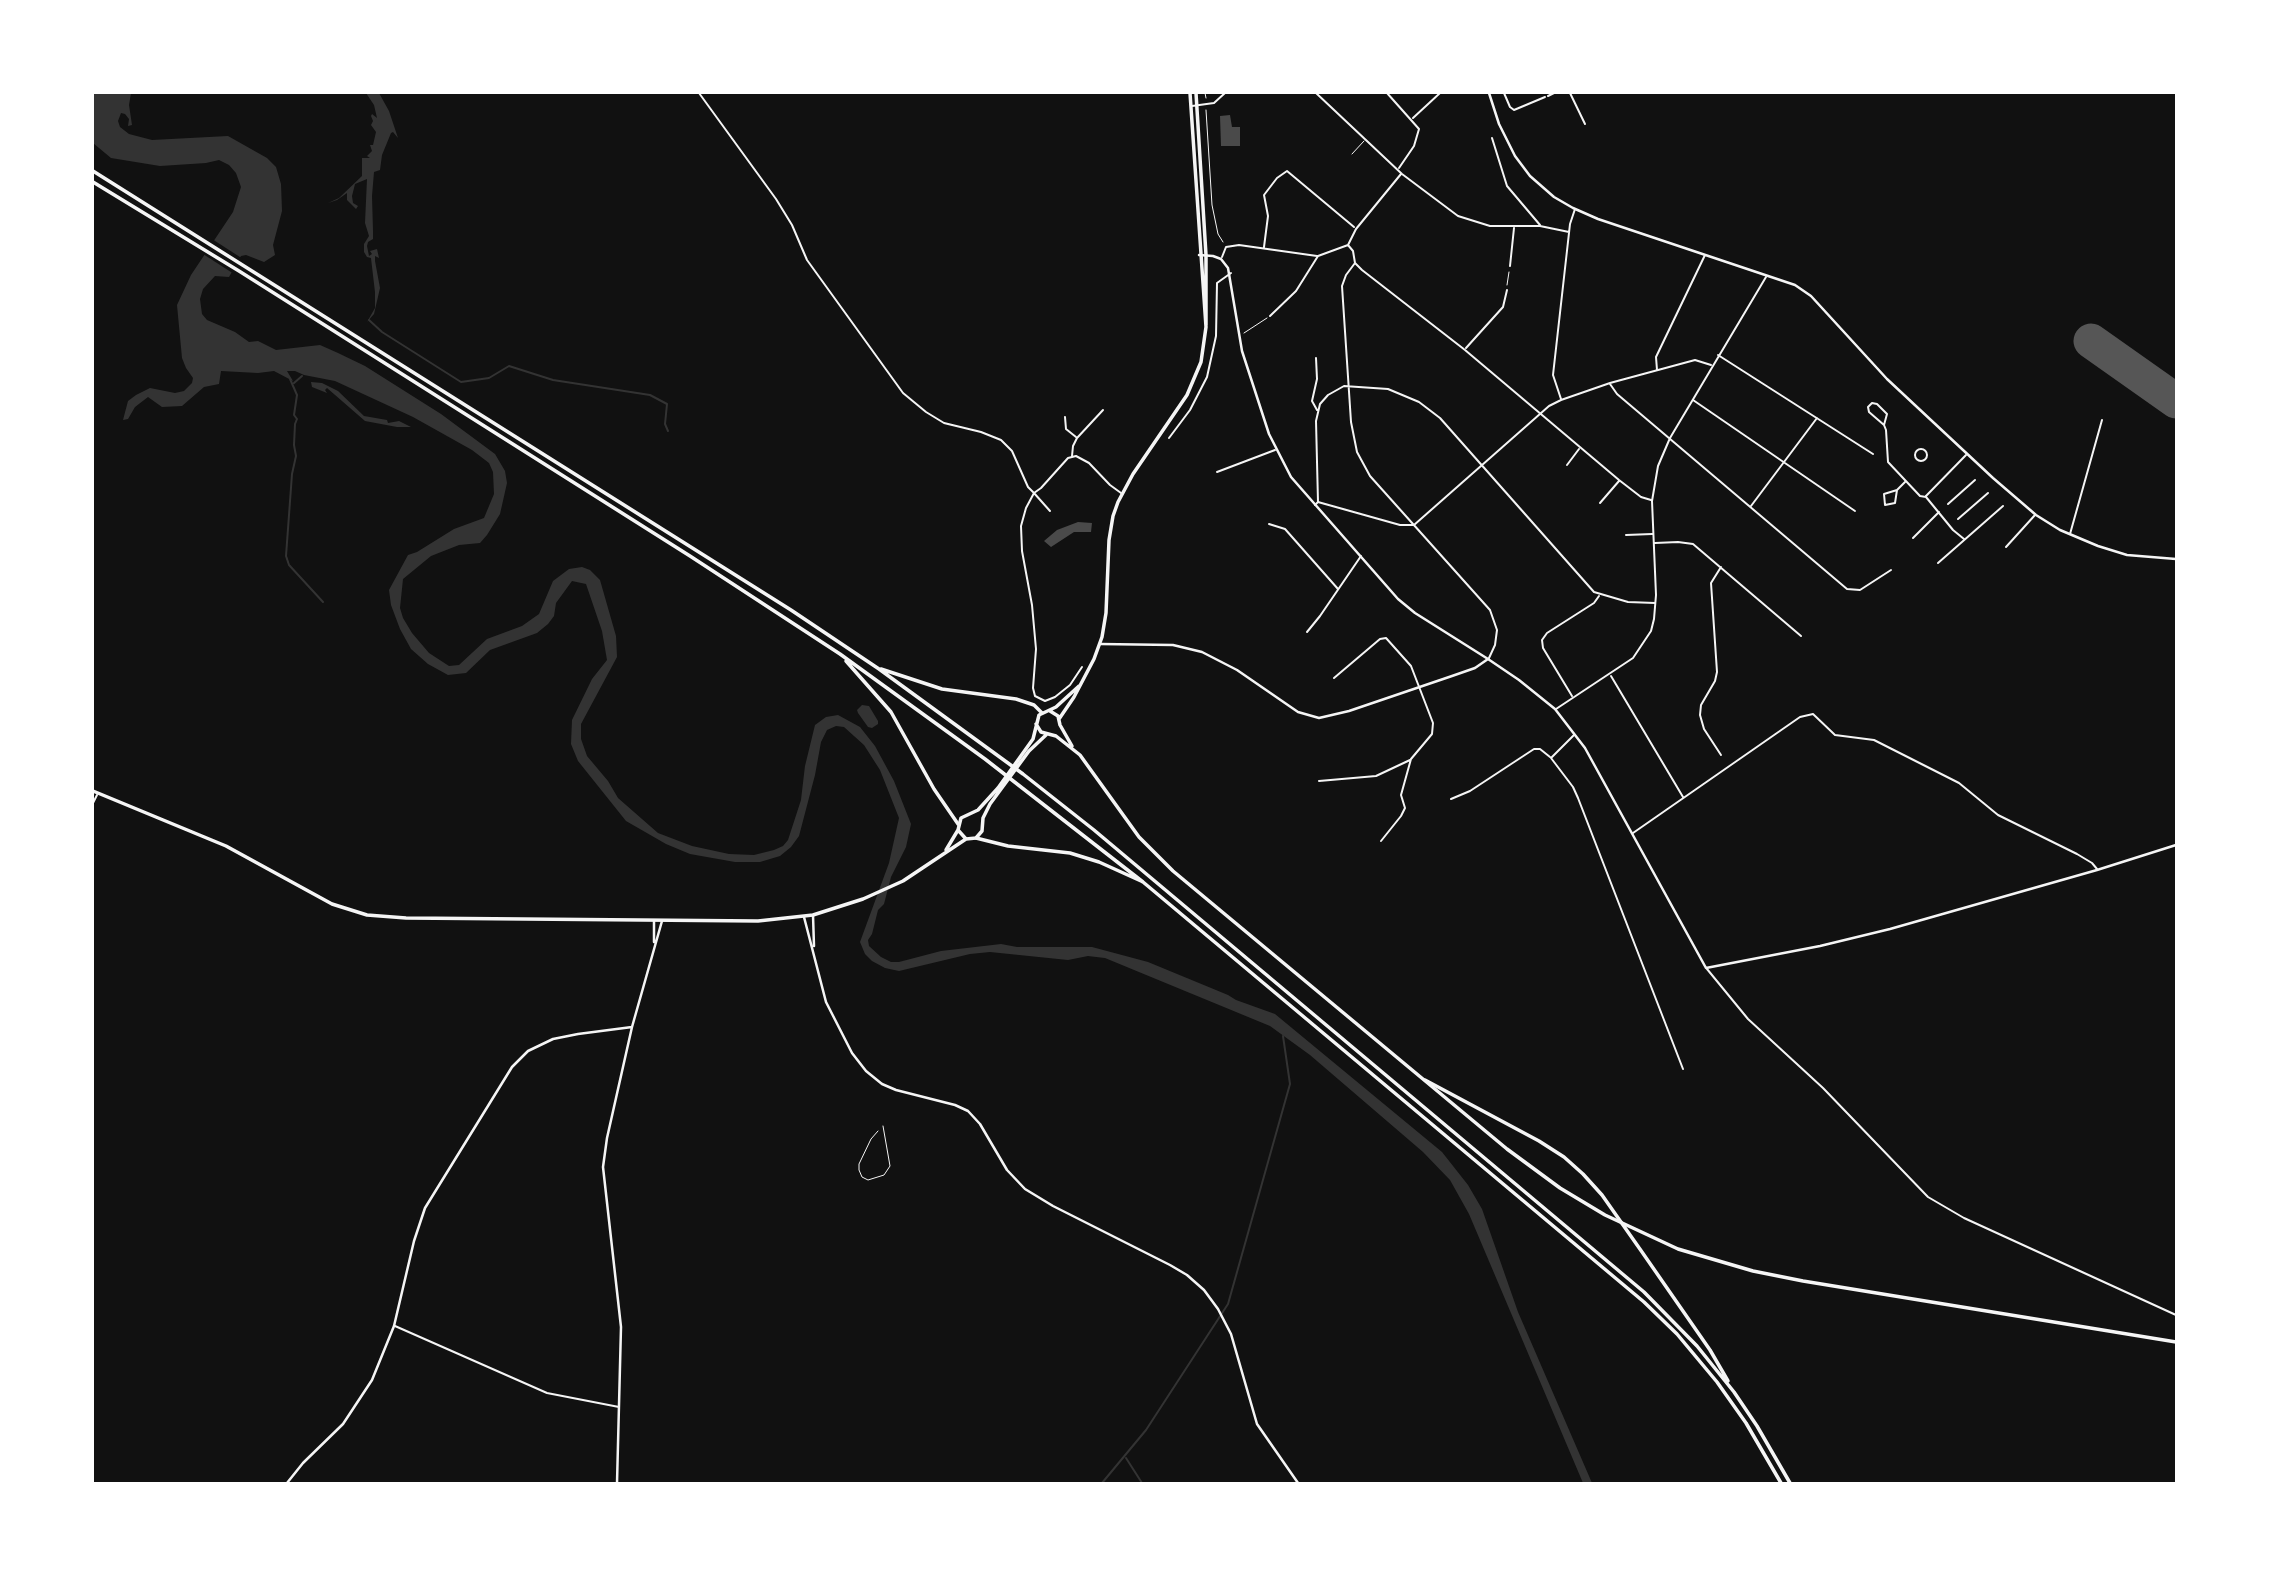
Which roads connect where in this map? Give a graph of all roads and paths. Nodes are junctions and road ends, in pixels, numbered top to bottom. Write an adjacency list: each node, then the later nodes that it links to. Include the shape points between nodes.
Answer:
1 (699, 93): 79 (street, via 776,199 807,260 896,385 944,423 1001,440 1012,451)
2 (1190, 93): 15 (main road)
3 (1196, 93): 14 (main road)
4 (1205, 93): 13 (path)
5 (1225, 93): 14 (street, via 1214,103)
6 (1317, 93): 20 (street)
7 (1387, 93): 17 (street)
8 (1440, 93): 17 (street)
9 (1489, 93): 26 (main road, via 1505,138 1521,164 1546,190)
10 (1504, 93): 11 (street, via 1514,110)
11 (1554, 93)
12 (1570, 93): 18 (street)
13 (1206, 98)
14 (1197, 105): 15 (street); 36 (main road)
15 (1191, 106): 35 (main road)
16 (1206, 110): 32 (path, via 1212,205)
17 (1412, 118): 22 (street, via 1419,129 1418,138)
18 (1585, 124)
19 (1492, 138): 27 (street, via 1507,186)
20 (1366, 139): 21 (lane); 22 (street)
21 (1352, 154)
22 (1398, 170): 24 (street)
23 (93, 171): 118 (main road)
24 (1402, 173): 28 (street, via 1463,218); 29 (street)
25 (93, 181): 115 (main road)
26 (1575, 209): 30 (street); 34 (main road)
27 (1540, 226): 28 (street); 30 (street)
28 (1514, 227): 40 (street)
29 (1356, 229): 31 (street); 33 (street, via 1287,171 1264,195 1268,216)
30 (1569, 232): 55 (street, via 1553,375)
31 (1348, 244): 37 (street); 39 (street)
32 (1226, 247): 33 (street); 38 (street)
33 (1264, 247): 37 (street)
34 (1706, 254): 42 (main road); 51 (street, via 1656,357)
35 (1199, 255): 36 (main road); 45 (main road)
36 (1206, 255): 38 (main road); 45 (main road)
37 (1318, 256): 44 (street, via 1296,291)
38 (1221, 259): 41 (main road)
39 (1355, 263): 47 (street); 53 (street, via 1342,286)
40 (1510, 266): 43 (path)
41 (1231, 273): 46 (main road); 64 (street, via 1217,283 1216,336 1207,377)
42 (1767, 275): 48 (street); 69 (main road, via 1811,296 1872,364)
43 (1507, 290): 47 (street, via 1503,307)
44 (1270, 316): 46 (path)
45 (1206, 327): 80 (main road, via 1201,362 1187,395)
46 (1239, 335): 67 (main road)
47 (1465, 350): 58 (street)
48 (1718, 355): 50 (street); 60 (street)
49 (1316, 358): 57 (street, via 1312,401)
50 (1712, 365): 51 (street, via 1695,360); 54 (street)
51 (1657, 370): 52 (street)
52 (1610, 383): 55 (street); 65 (street)
53 (1349, 386): 57 (street, via 1333,391); 73 (street, via 1388,389 1419,402 1440,418); 96 (street, via 1353,435 1363,466)
54 (1693, 399): 65 (street); 71 (street)
55 (1561, 400): 58 (street)
56 (1103, 410): 63 (street)
57 (1318, 411): 84 (street)
58 (1540, 415): 66 (street); 73 (street)
59 (1065, 417): 63 (street, via 1066,429)
60 (1816, 418): 68 (street); 71 (street)
61 (2102, 420): 98 (street)
62 (1884, 425): 62 (street, via 1869,412 1872,402 1887,414); 77 (street, via 1888,462)
63 (1077, 438): 70 (street)
64 (1169, 438)
65 (1670, 438): 83 (street, via 1658,466); 89 (street)
66 (1580, 448): 72 (street); 75 (street)
67 (1276, 450): 74 (street); 87 (main road)
68 (1873, 454)
69 (1967, 454): 82 (street); 93 (main road)
70 (1072, 457): 79 (street); 80 (street, via 1082,458)
71 (1784, 462): 89 (street); 91 (street)
72 (1567, 465)
73 (1482, 466): 96 (street); 110 (street)
74 (1217, 472)
75 (1619, 480): 83 (street); 85 (street)
76 (1975, 480): 86 (street)
77 (1905, 481): 78 (street); 82 (street)
78 (1897, 490): 78 (street, via 1895,503 1885,505 1884,494)
79 (1034, 493): 90 (street); 117 (street, via 1021,537 1035,641 1035,696 1045,701 1055,698)
80 (1122, 493): 114 (main road, via 1109,540)
81 (1988, 493): 94 (street)
82 (1926, 497): 92 (street)
83 (1652, 500): 97 (street)
84 (1318, 502): 87 (street); 96 (street)
85 (1600, 503)
86 (1948, 504)
87 (1315, 506): 104 (main road)
88 (2003, 506): 101 (street)
89 (1751, 507): 108 (street, via 1847,589 1860,590)
90 (1050, 511)
91 (1854, 511)
92 (1938, 512): 100 (street); 101 (street)
93 (2036, 515): 98 (main road); 103 (street)
94 (1958, 519)
95 (1269, 524): 109 (street, via 1285,529)
96 (1414, 525): 116 (street, via 1490,610 1497,630)
97 (1653, 534): 99 (street); 102 (street)
98 (2070, 534): 105 (main road, via 2127,555)
99 (1626, 535)
100 (1913, 538)
101 (1964, 540): 106 (street)
102 (1654, 543): 107 (street, via 1688,542); 111 (street)
103 (2006, 547)
104 (1361, 555): 109 (street); 116 (main road, via 1405,606)
105 (2176, 559)
106 (1938, 562)
107 (1721, 567): 113 (street); 134 (street, via 1711,583 1717,672 1700,715)
108 (1891, 570)
109 (1338, 589): 112 (street)
110 (1599, 595): 111 (street); 123 (street, via 1542,640)
111 (1655, 603): 119 (street, via 1643,645)
112 (1307, 632)
113 (1801, 636)
114 (1100, 644): 121 (main road); 122 (main road, via 1173,645 1202,652 1314,718)
115 (840, 654): 148 (main road, via 891,712); 157 (main road)
116 (1488, 659): 122 (main road); 124 (main road)
117 (1082, 667)
118 (880, 669): 126 (main road, via 942,688 1016,699); 173 (main road, via 1094,830 1620,1271 1683,1330)
119 (1610, 675): 123 (street); 141 (street)
120 (1334, 678): 122 (street, via 1386,638 1406,659)
121 (1080, 685): 125 (main road); 127 (main road)
122 (1420, 687): 136 (street, via 1434,728)
123 (1572, 696): 124 (street)
124 (1555, 709): 130 (main road)
125 (1050, 711): 126 (main road); 127 (main road)
126 (1042, 713): 128 (main road)
127 (1059, 719): 129 (main road)
128 (1037, 724): 131 (main road); 133 (main road)
129 (1060, 725): 131 (main road); 132 (main road)
130 (1575, 734): 135 (street); 150 (main road)
131 (1049, 735): 132 (main road); 133 (main road)
132 (1073, 748): 167 (main road, via 1158,858)
133 (1025, 755): 138 (main road)
134 (1721, 755)
135 (1551, 758): 142 (street, via 1534,749); 166 (street, via 1578,798)
136 (1411, 759): 137 (street, via 1376,775); 145 (street, via 1401,795)
137 (1319, 781)
138 (999, 789): 146 (main road); 147 (main road)
139 (93, 791): 140 (main road)
140 (98, 793): 143 (street); 160 (main road, via 226,846 332,904 367,915)
141 (1684, 798): 150 (street); 156 (street, via 1800,717 1813,714 1835,735 1874,740 1951,778 1997,815 2077,854)
142 (1451, 799)
143 (93, 803)
144 (1409, 806): 145 (street)
145 (1405, 808): 153 (street)
146 (971, 814): 147 (main road); 148 (main road)
147 (982, 822): 151 (main road)
148 (958, 824): 149 (main road)
149 (958, 830): 152 (main road); 155 (main road)
150 (1632, 833): 164 (main road)
151 (976, 838): 152 (main road); 157 (main road, via 1070,853)
152 (967, 839): 155 (main road)
153 (1381, 841)
154 (2176, 845): 156 (main road)
155 (945, 852): 158 (main road, via 893,887)
156 (2097, 870): 164 (main road, via 1878,932)
157 (1143, 882): 178 (main road, via 1644,1302 1717,1382)
158 (813, 915): 159 (main road); 163 (main road)
159 (804, 917): 161 (main road, via 758,922); 163 (main road)
160 (654, 921): 161 (main road); 162 (main road)
161 (662, 921): 162 (main road)
162 (654, 948): 165 (main road)
163 (814, 953): 177 (main road, via 831,1014 852,1053 873,1077 896,1090 968,1111 1025,1189 1199,1285 1235,1343 1257,1424)
164 (1706, 968): 170 (street, via 1748,1018 1928,1197)
165 (632, 1027): 171 (main road, via 553,1039 528,1051 512,1067 425,1208); 174 (main road, via 603,1167 620,1316)
166 (1683, 1069)
167 (1424, 1080): 172 (main road, via 1577,1200 1678,1249 1765,1274); 173 (main road, via 1546,1145 1589,1180 1704,1340)
168 (883, 1126): 169 (lane, via 890,1166 884,1175 869,1180 862,1177 859,1164)
169 (878, 1131)
170 (2176, 1315)
171 (394, 1326): 174 (street, via 547,1393); 175 (main road, via 376,1372 355,1408)
172 (2176, 1342)
173 (1734, 1392): 179 (main road)
174 (620, 1407): 176 (main road)
175 (287, 1483)
176 (617, 1483)
177 (1298, 1483)
178 (1782, 1483)
179 (1790, 1483)

